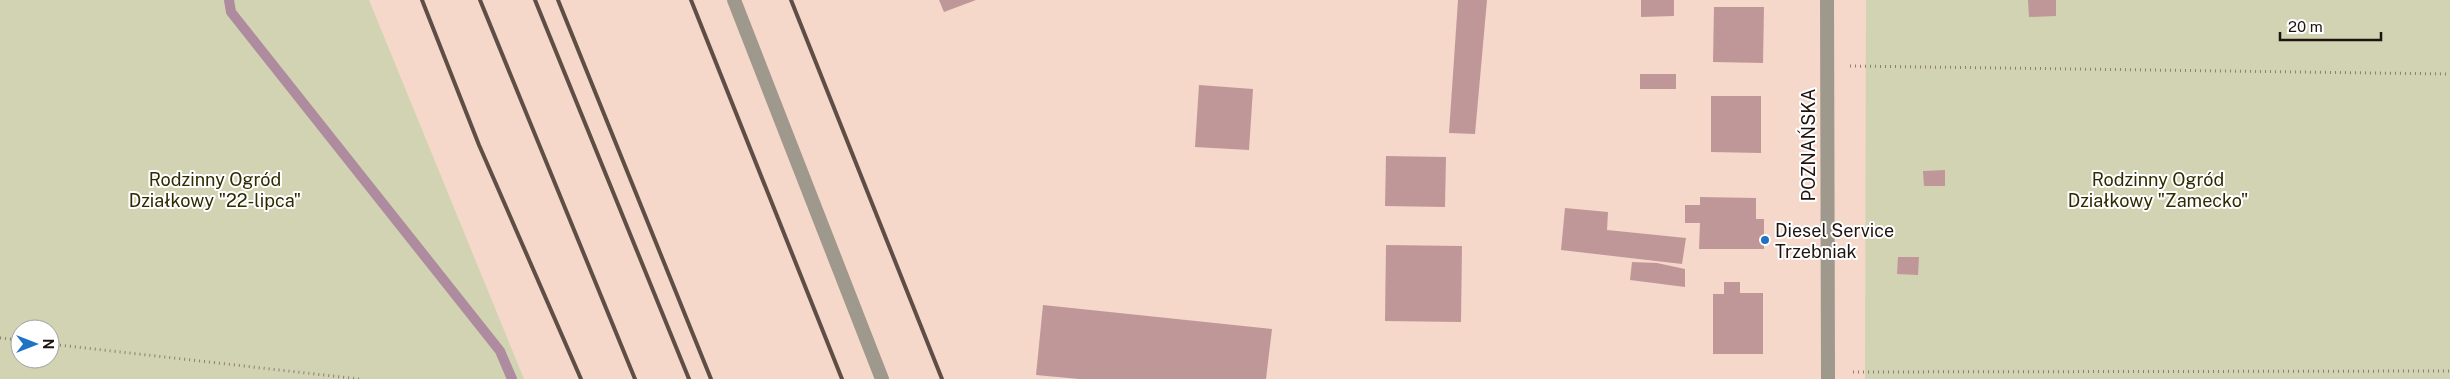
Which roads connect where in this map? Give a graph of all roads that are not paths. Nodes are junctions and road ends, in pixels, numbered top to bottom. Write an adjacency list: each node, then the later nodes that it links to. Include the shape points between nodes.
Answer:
1 (734, 0): 4 (street)
2 (1827, 0): 3 (street, POZNAŃSKA)
3 (1828, 375)
4 (882, 379)

